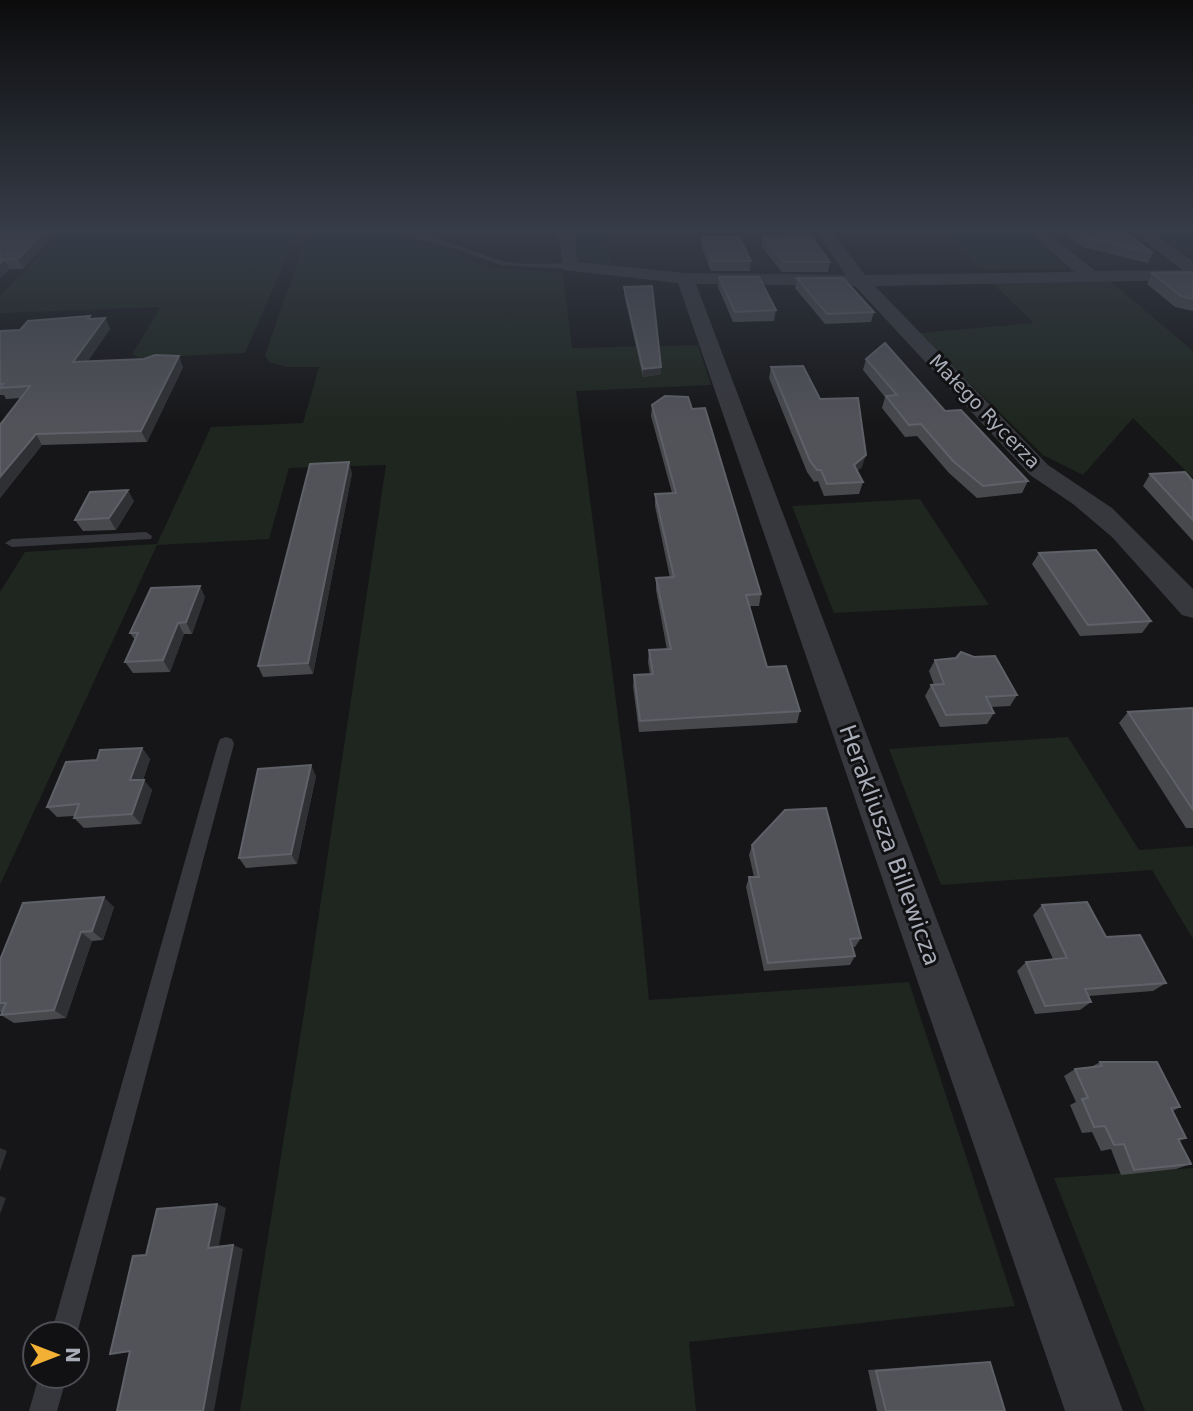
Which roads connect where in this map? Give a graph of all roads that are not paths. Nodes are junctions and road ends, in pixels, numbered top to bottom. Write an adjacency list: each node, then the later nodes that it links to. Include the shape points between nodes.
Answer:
1 (691, 295): 10 (street, Herakliusza Billewicza)
2 (873, 295): 5 (street, Małego Rycerza, via 1039,470 1107,516)
3 (146, 536): 4 (lane)
4 (12, 543)
5 (1193, 608)
6 (226, 744): 7 (lane)
7 (68, 1320)
8 (49, 1390): 9 (lane)
9 (43, 1411)
10 (1094, 1411)

